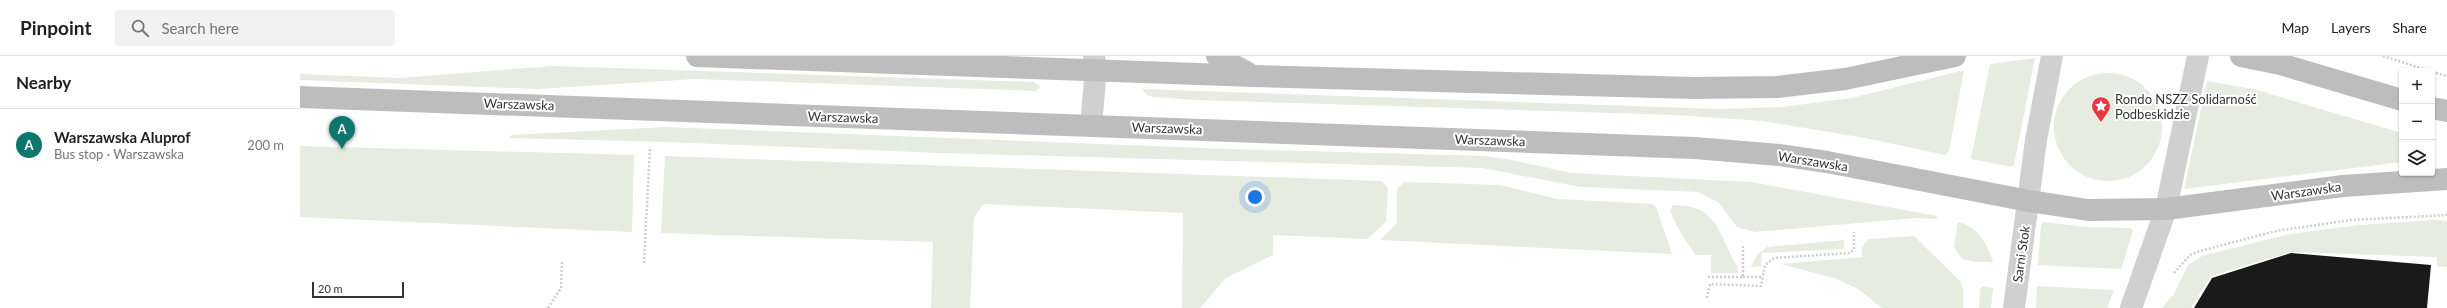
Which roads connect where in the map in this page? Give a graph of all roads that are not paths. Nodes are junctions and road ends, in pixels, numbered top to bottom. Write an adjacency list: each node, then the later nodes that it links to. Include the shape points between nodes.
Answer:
1 (697, 56): 9 (main road)
2 (1217, 56): 10 (main road)
3 (1955, 56): 10 (main road, via 1845,79 1777,87 1694,88)
4 (2052, 56): 17 (street, Sarni Stok, via 2036,140)
5 (2198, 56): 18 (street)
6 (2241, 56): 8 (main road)
7 (1099, 60): 9 (main road); 10 (main road); 15 (street)
8 (2274, 60): 12 (main road)
9 (991, 61)
10 (1252, 76)
11 (300, 97): 15 (main road, Warszawska)
12 (2399, 99)
13 (2435, 109): 14 (main road)
14 (2447, 112)
15 (1091, 125): 17 (main road, Warszawska, via 1695,148 1827,162)
16 (2447, 179): 18 (main road, Warszawska, via 2343,186)
17 (2029, 201): 18 (main road, Warszawska, via 2088,210); 19 (street, Sarni Stok)
18 (2166, 209): 20 (street)
19 (2014, 308)
20 (2131, 308)

